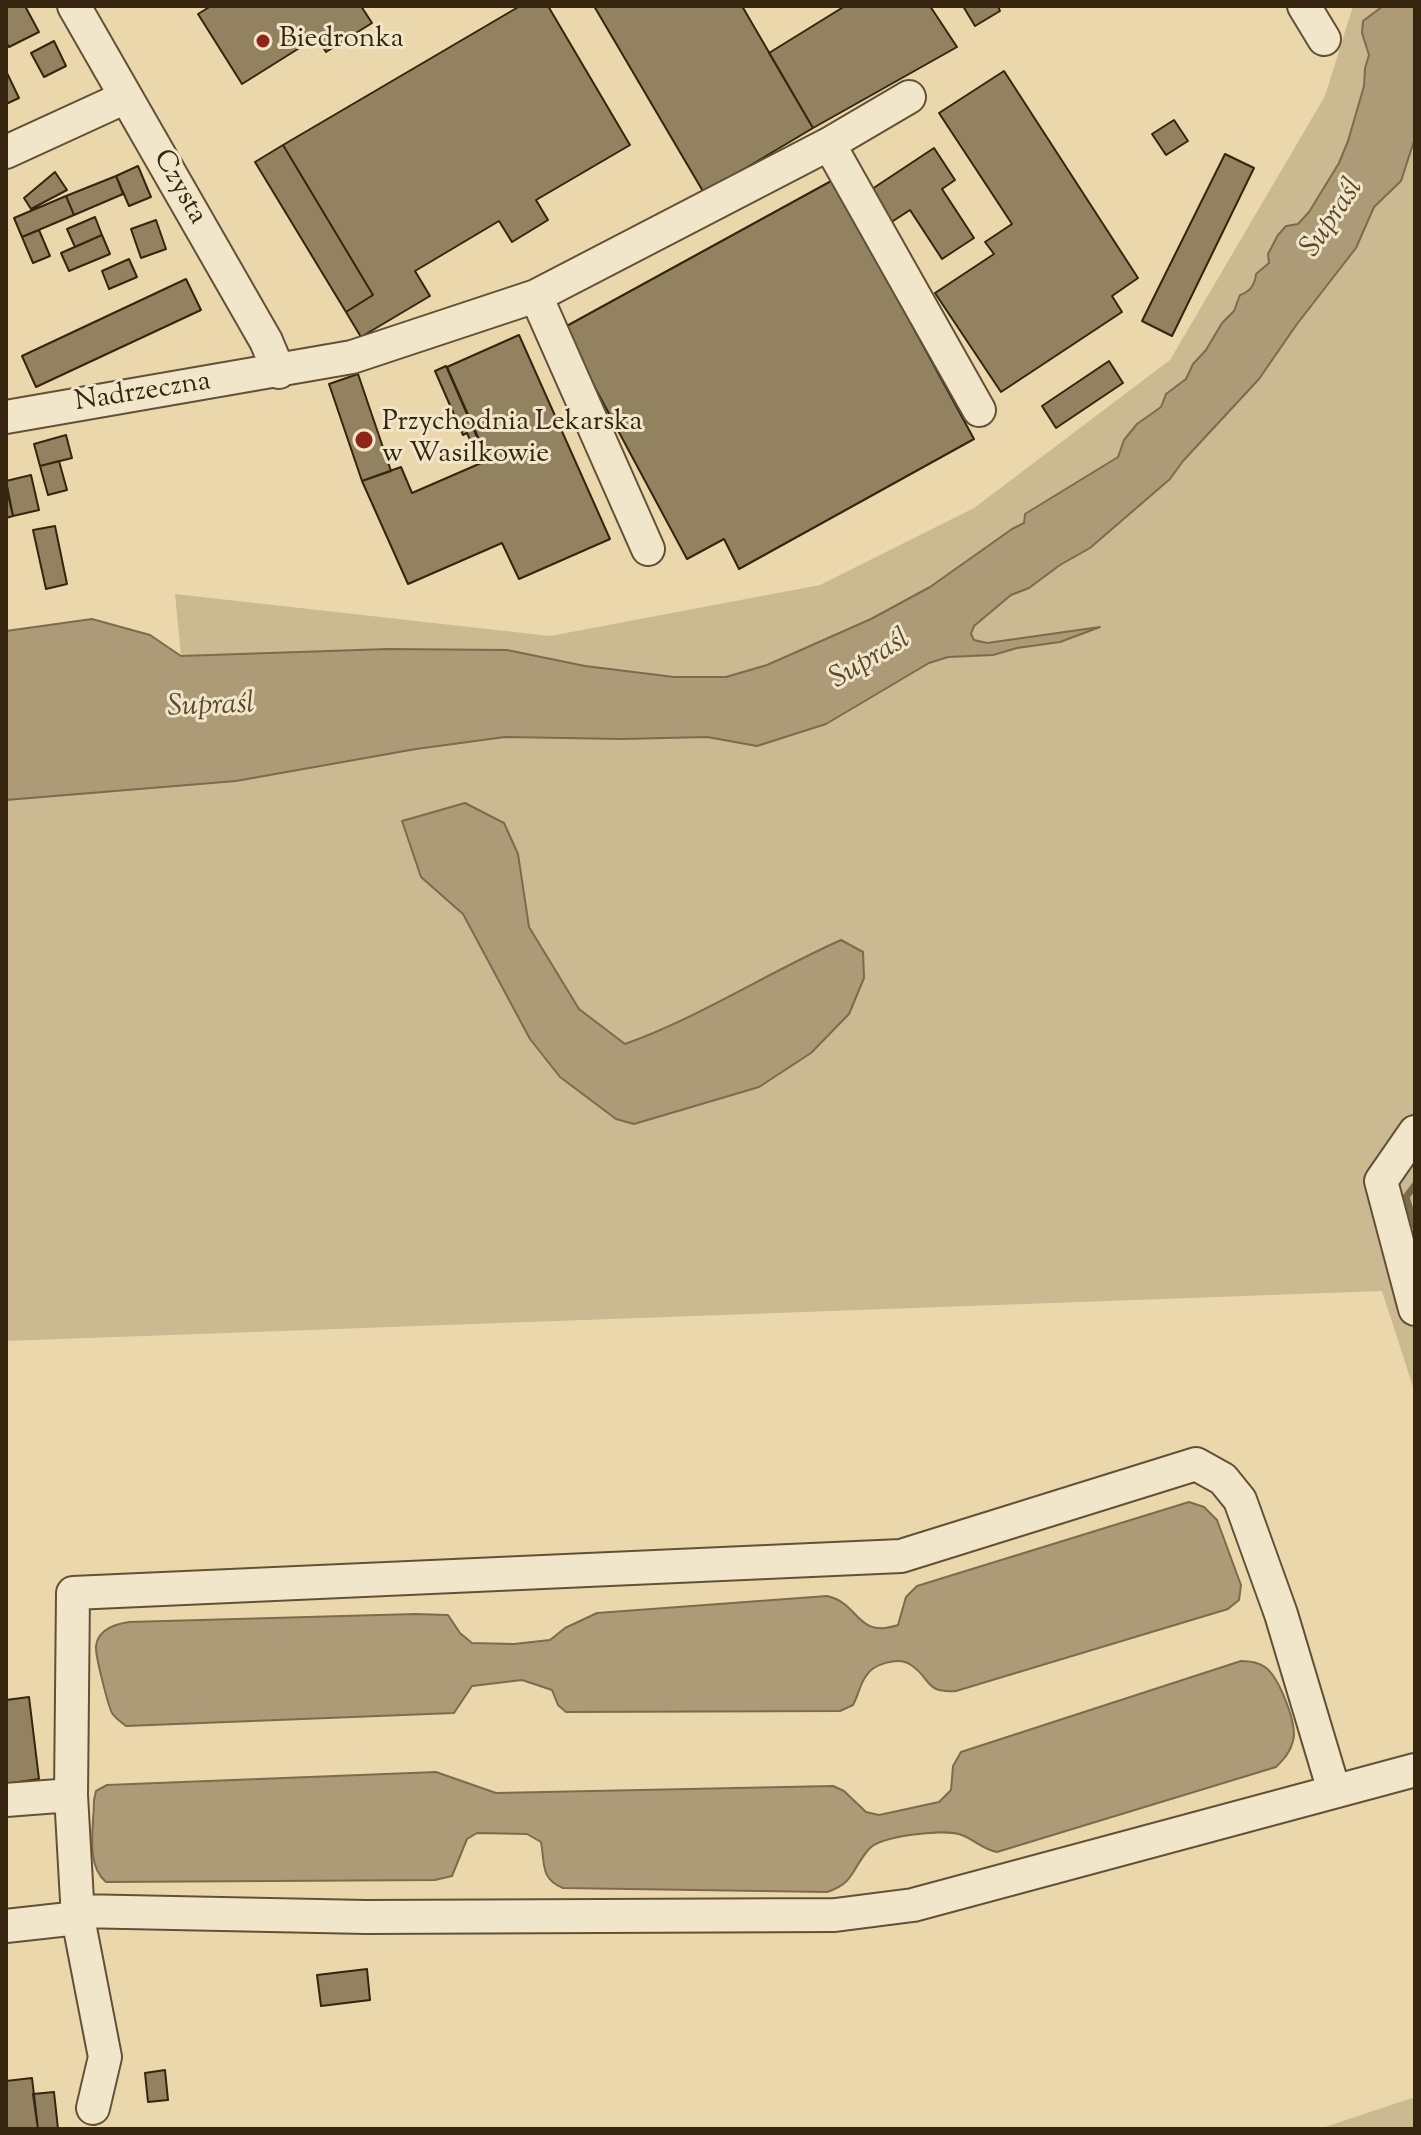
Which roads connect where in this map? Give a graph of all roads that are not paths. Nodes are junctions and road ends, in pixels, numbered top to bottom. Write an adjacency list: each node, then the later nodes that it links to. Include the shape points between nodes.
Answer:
1 (74, 6): 4 (street, Czysta)
2 (1304, 6): 3 (street)
3 (1324, 39)
4 (126, 97): 7 (street); 9 (street, Czysta)
5 (909, 97): 6 (street, Nadrzeczna)
6 (829, 144): 8 (street, Nadrzeczna); 10 (street)
7 (6, 152)
8 (536, 296): 9 (street, Nadrzeczna, via 352,357); 12 (street)
9 (279, 372): 11 (street, Nadrzeczna)
10 (979, 410)
11 (6, 417)
12 (648, 549)
13 (1415, 1132): 14 (street, via 1381,1181)
14 (1415, 1309)
15 (1415, 1770): 16 (street)
16 (1334, 1791): 17 (street, via 1240,1500 1223,1479 1196,1464 901,1556 73,1593); 19 (street, via 913,1905 835,1915)
17 (71, 1795): 18 (street); 19 (street)
18 (6, 1800)
19 (78, 1915): 20 (street); 21 (street, via 105,2057)
20 (6, 1926)
21 (93, 2108)

